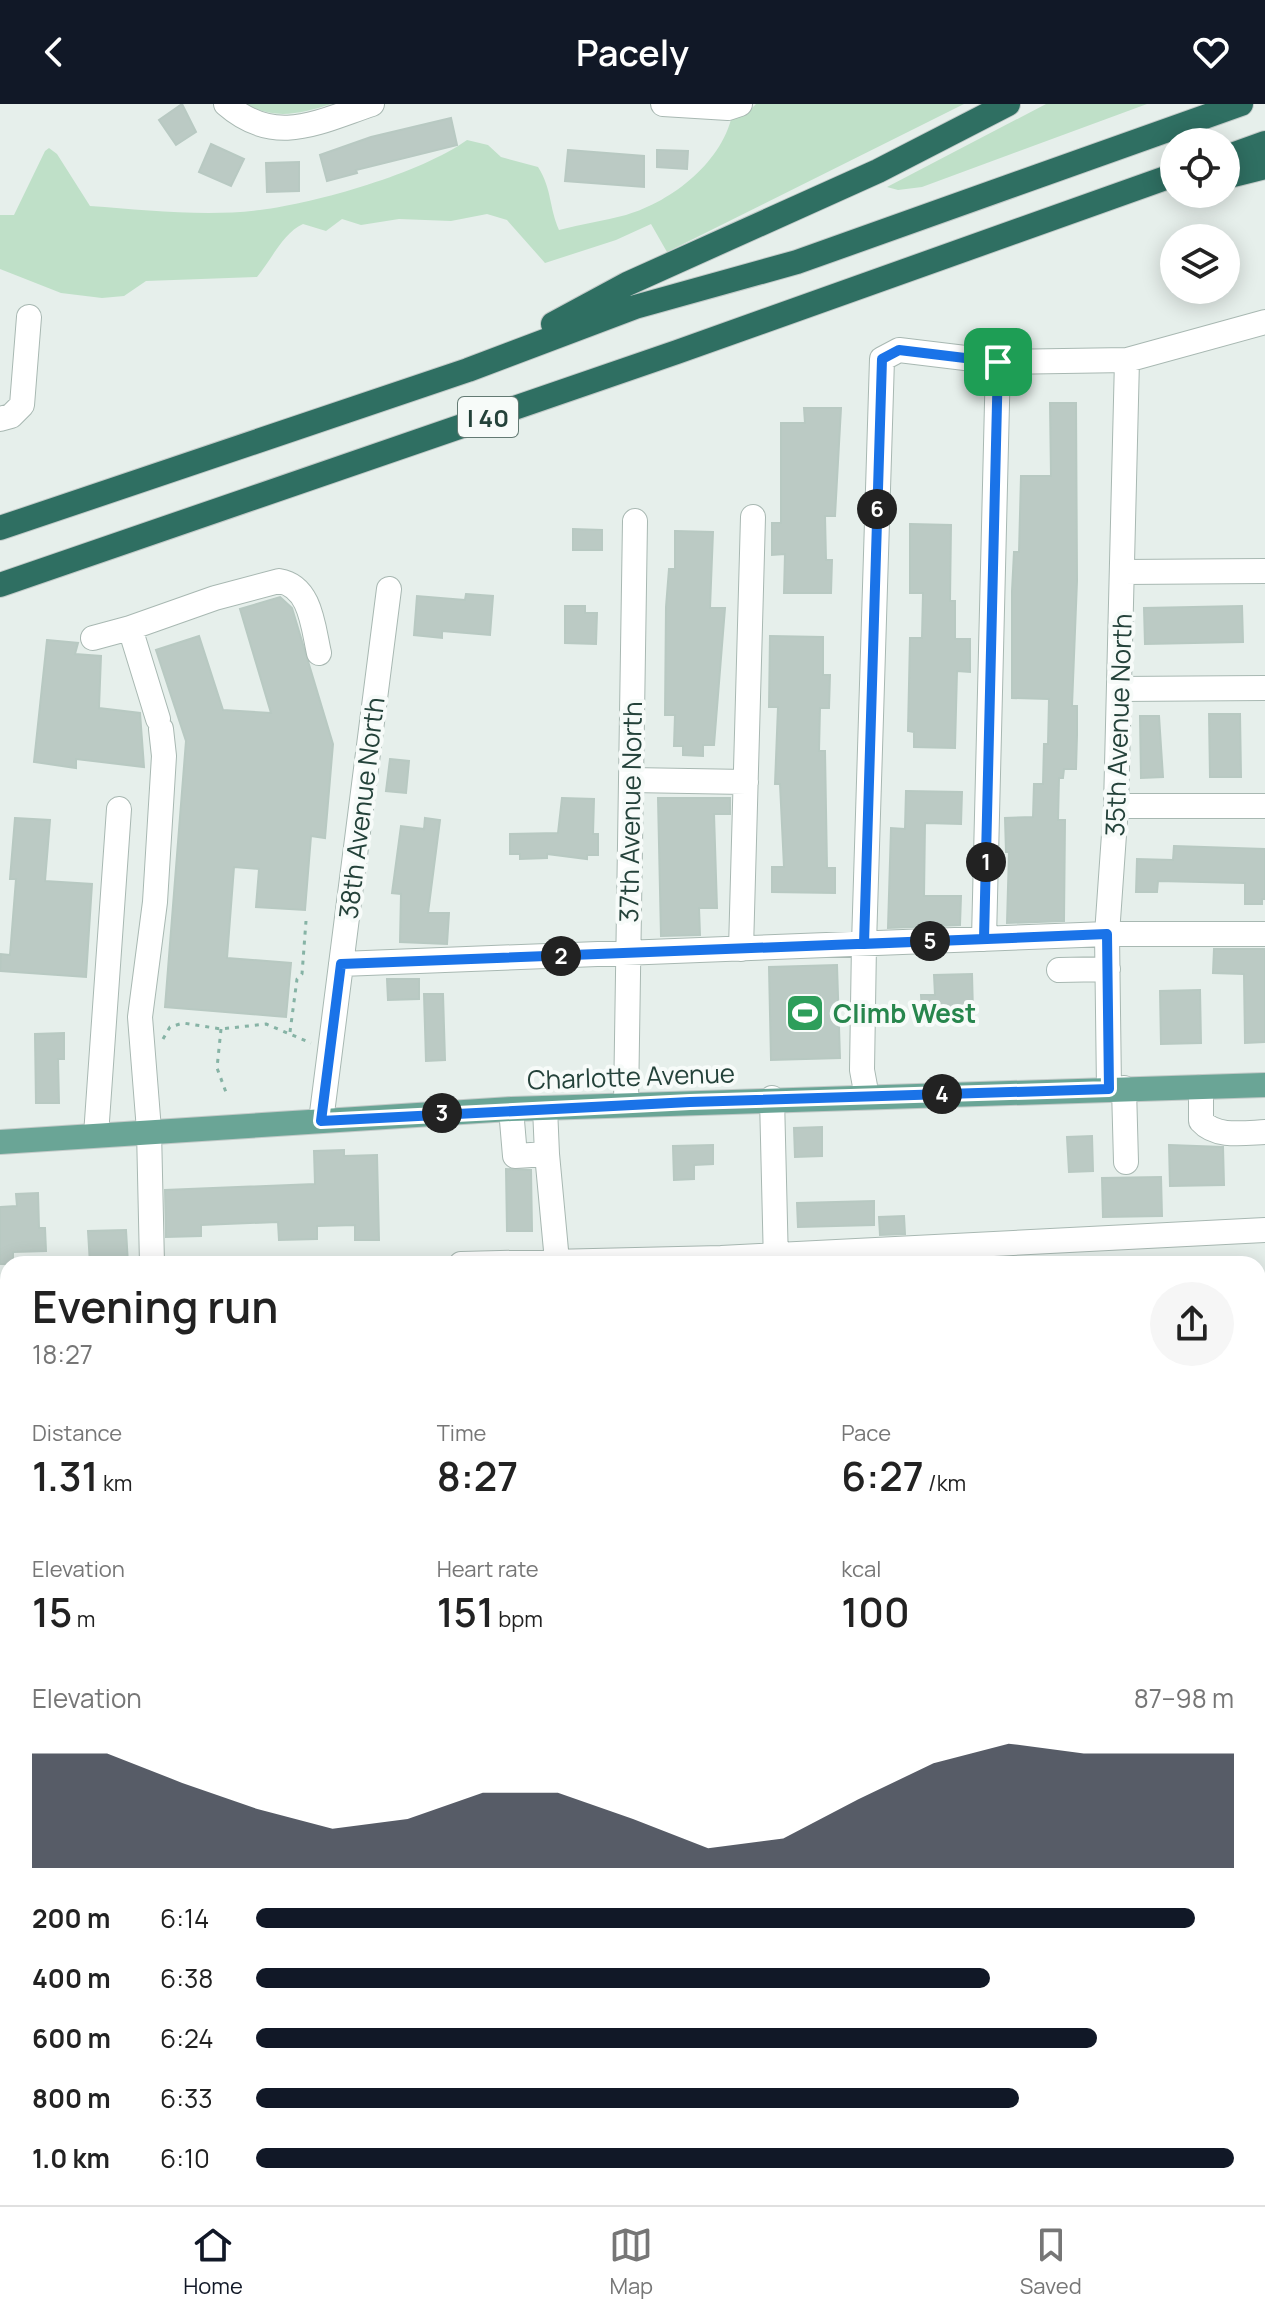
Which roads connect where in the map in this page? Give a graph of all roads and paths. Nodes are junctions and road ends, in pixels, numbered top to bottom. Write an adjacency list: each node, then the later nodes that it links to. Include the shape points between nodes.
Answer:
1 (226, 104): 2 (street, via 257,124 289,129)
2 (372, 104)
3 (663, 104): 4 (street)
4 (740, 104)
5 (1008, 104): 18 (highway, via 878,171 627,284)
6 (1241, 104): 18 (highway, I 40, via 797,262 635,307)
7 (1265, 143): 8 (highway)
8 (1240, 152)
9 (1265, 167): 10 (highway)
10 (1240, 173)
11 (1160, 180): 13 (highway, I 40)
12 (1160, 196): 13 (highway)
13 (975, 246): 25 (highway, I 40)
14 (29, 317): 19 (street, via 22,405)
15 (1265, 322): 16 (street)
16 (1127, 360): 17 (street); 24 (street, 35th Avenue North)
17 (998, 362): 40 (street); 41 (street, via 899,350 882,359)
18 (468, 370): 22 (highway, I 40)
19 (0, 419)
20 (753, 517): 33 (street)
21 (635, 521): 32 (street, 37th Avenue North)
22 (0, 528)
23 (1265, 571): 24 (street)
24 (1123, 572): 31 (street, 35th Avenue North)
25 (0, 585)
26 (389, 589): 44 (street, 38th Avenue North)
27 (130, 628): 28 (street); 29 (street, via 279,581 290,583 305,599); 61 (street, via 160,724 164,756 155,902 140,1017)
28 (93, 638)
29 (319, 653)
30 (1265, 688): 31 (street)
31 (1119, 689): 34 (street, 35th Avenue North)
32 (631, 780): 33 (street); 43 (street, 37th Avenue North)
33 (746, 782): 42 (street)
34 (1116, 806): 35 (street); 38 (street, 35th Avenue North)
35 (1265, 806)
36 (119, 809): 63 (street)
37 (306, 921): 48 (path)
38 (1107, 934): 39 (street); 40 (street); 45 (street, 35th Avenue North)
39 (1265, 934)
40 (984, 939): 41 (street)
41 (864, 944): 42 (street); 55 (street, via 862,1070)
42 (741, 949): 43 (street)
43 (628, 953): 44 (street); 57 (street, 37th Avenue North, via 637,986)
44 (341, 964): 60 (street, 38th Avenue North)
45 (1108, 969): 46 (street); 53 (street, 35th Avenue North)
46 (1059, 970)
47 (221, 1029): 48 (path, via 266,1024); 50 (path, via 183,1023 170,1027); 54 (path, via 217,1068)
48 (290, 1032): 49 (path)
49 (312, 1043)
50 (159, 1045)
51 (1265, 1085): 52 (main road, Charlotte Avenue)
52 (1201, 1087): 53 (main road, Charlotte Avenue); 62 (street, via 1201,1121 1207,1127 1215,1132)
53 (1116, 1089): 55 (main road, Charlotte Avenue); 66 (street, 35th Avenue North)
54 (227, 1095)
55 (867, 1097): 56 (main road, Charlotte Avenue)
56 (772, 1098): 57 (main road, Charlotte Avenue); 70 (street)
57 (626, 1104): 58 (main road, Charlotte Avenue)
58 (545, 1108): 59 (main road, Charlotte Avenue); 65 (street)
59 (511, 1109): 60 (main road, Charlotte Avenue); 65 (street, via 515,1156)
60 (321, 1121): 61 (main road, Charlotte Avenue)
61 (149, 1130): 63 (main road, Charlotte Avenue); 68 (street)
62 (1265, 1132)
63 (96, 1135): 64 (main road, Charlotte Avenue)
64 (0, 1142)
65 (547, 1154): 69 (street)
66 (1126, 1162)
67 (1265, 1230): 71 (street)
68 (152, 1256)
69 (557, 1256)
70 (776, 1256)
71 (827, 1256)

